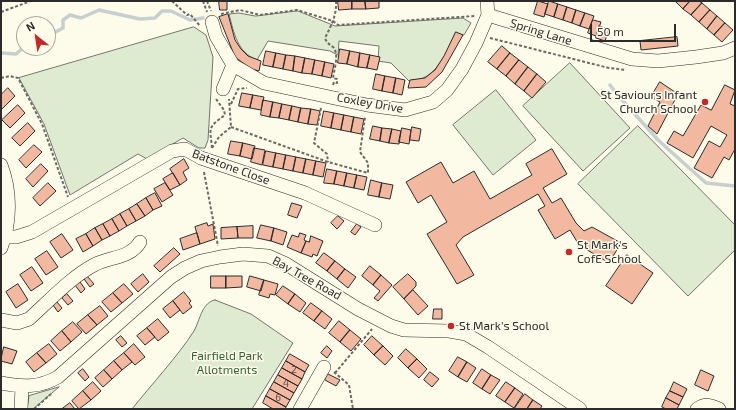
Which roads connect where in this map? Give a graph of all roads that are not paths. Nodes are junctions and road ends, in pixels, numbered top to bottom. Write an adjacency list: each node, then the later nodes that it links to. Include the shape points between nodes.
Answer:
1 (488, 1): 3 (street)
2 (211, 14): 5 (street, Coxley Drive, via 216,36)
3 (488, 15): 4 (street, Spring Lane, via 632,59 673,60); 5 (street, Coxley Drive, via 462,69 447,90 433,102 405,110 367,105 264,83)
4 (735, 48)
5 (233, 65): 6 (street)
6 (223, 89)
7 (1, 164): 9 (street, via 8,199 8,222)
8 (375, 224): 9 (street, Batstone Close, via 305,192 201,158 184,149 172,151 32,232)
9 (3, 242)
10 (140, 242): 11 (street, via 126,254 88,269 29,319 17,323)
11 (1, 320)
12 (329, 370): 16 (street)
13 (1, 383): 14 (street, Bay Tree Road)
14 (22, 387): 15 (street); 17 (street, Bay Tree Road, via 39,385 58,377 171,277 185,268 201,261 243,254 268,256 286,264 379,320 404,330 466,334)
15 (21, 409)
16 (300, 409)
17 (580, 409)
18 (697, 409): 19 (street, via 709,405)
19 (719, 409)

